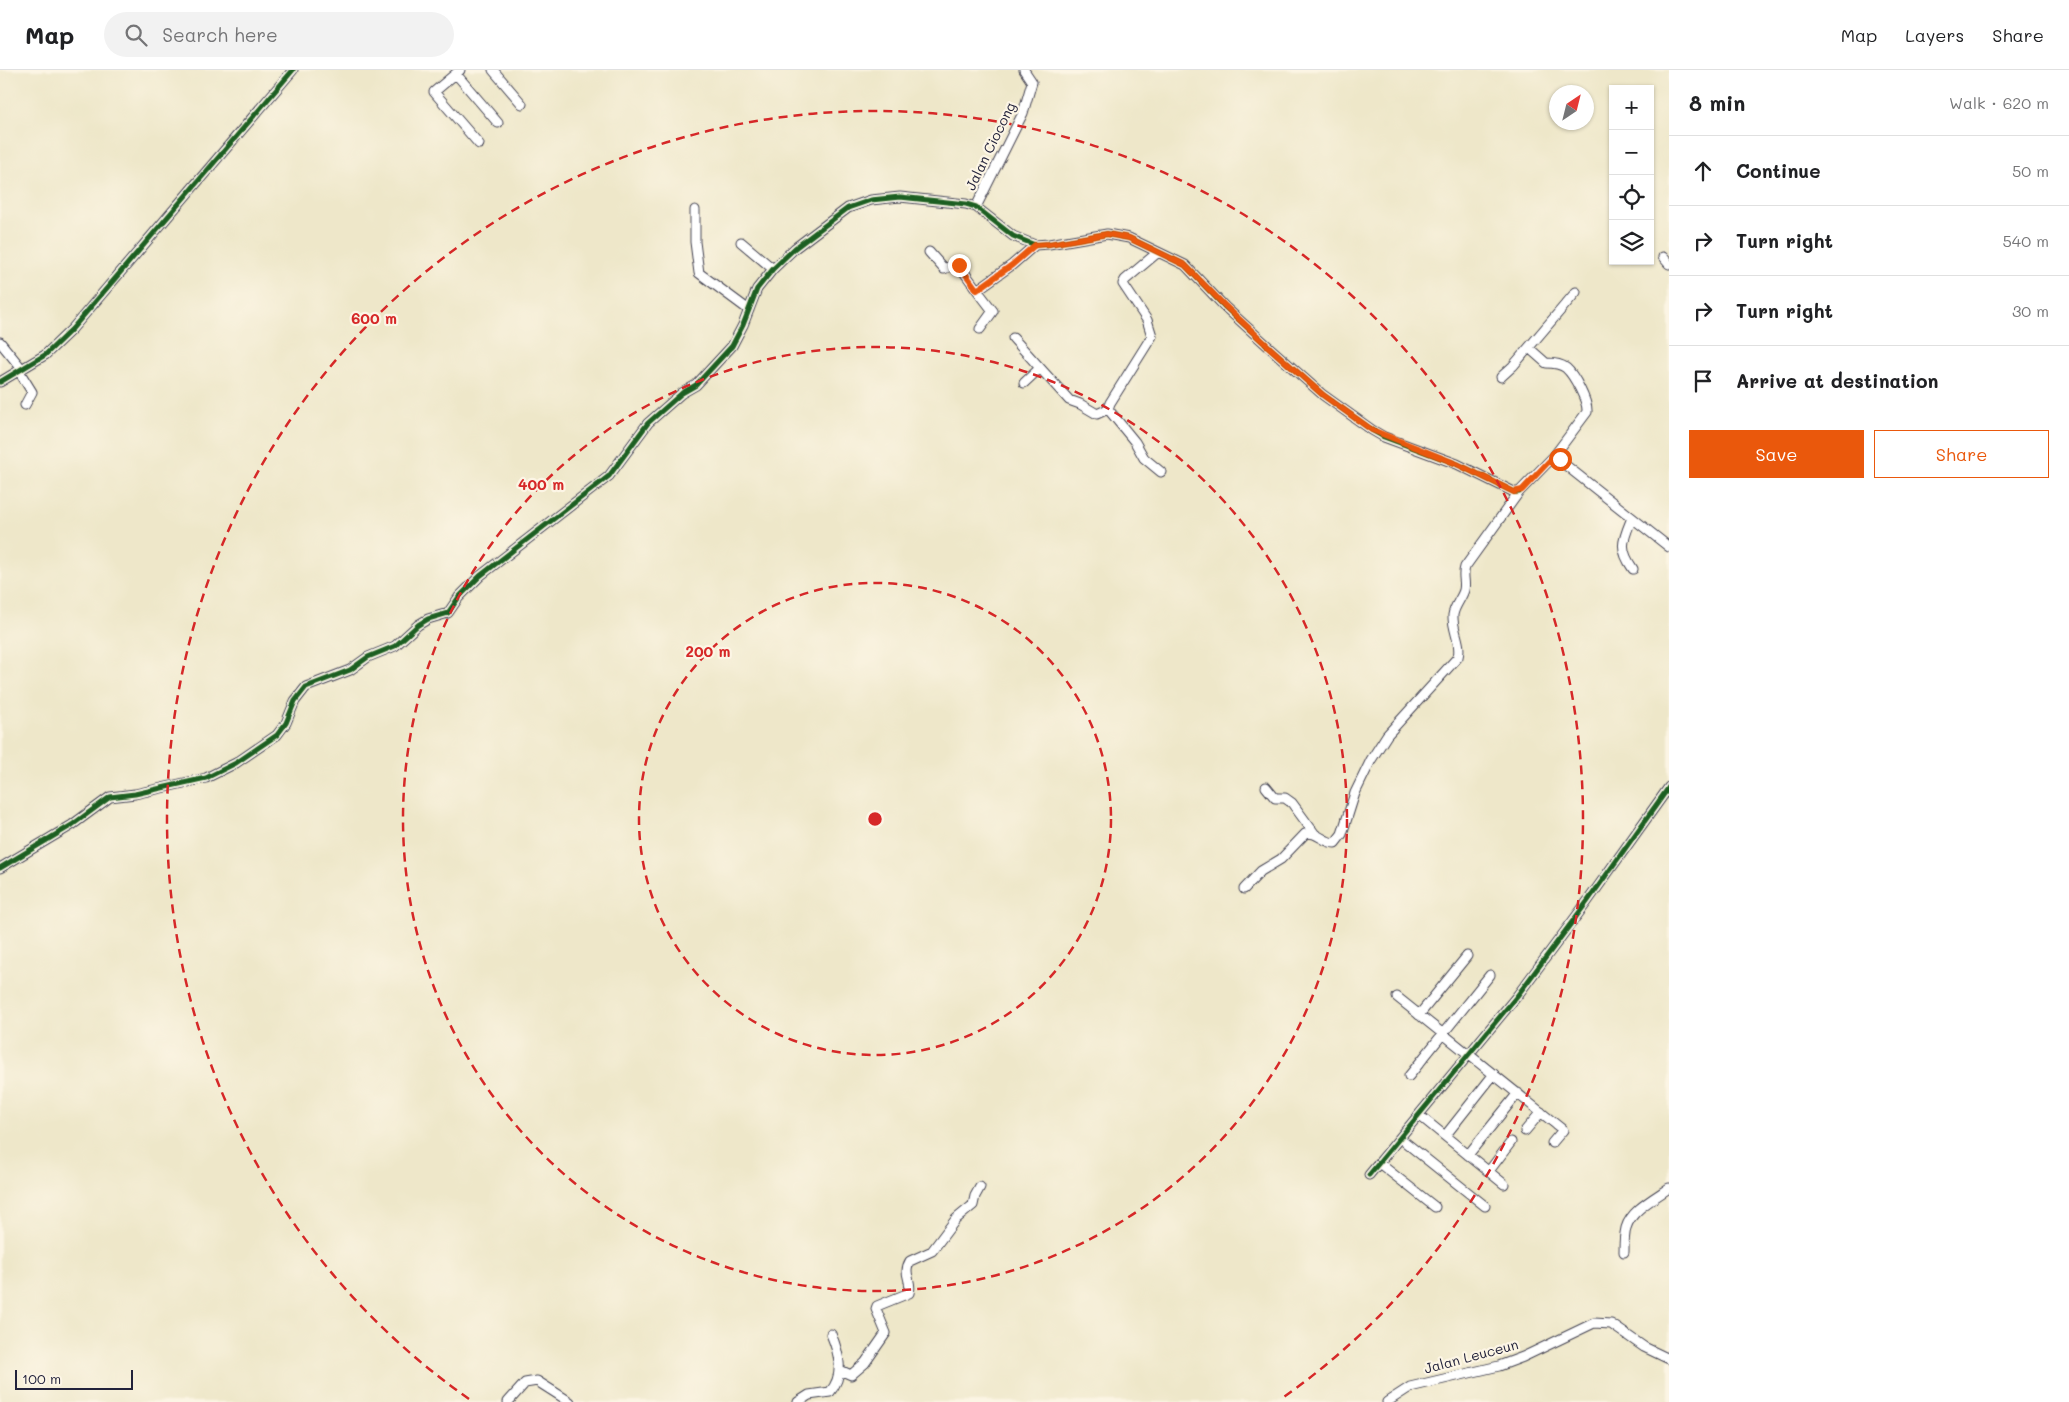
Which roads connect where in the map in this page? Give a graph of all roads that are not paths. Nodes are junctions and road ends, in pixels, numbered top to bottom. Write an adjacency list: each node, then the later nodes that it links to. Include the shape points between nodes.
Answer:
1 (294, 70): 23 (street, via 72,329 45,355)
2 (493, 70): 5 (street)
3 (1024, 70): 8 (street, Jalan Ciocong, via 1032,82 1023,113)
4 (458, 72): 6 (street); 7 (street, via 434,92)
5 (522, 104)
6 (498, 123)
7 (479, 144)
8 (976, 207): 11 (street, via 1013,236); 14 (street, via 900,196 859,203 795,248)
9 (695, 210): 17 (street, via 699,273)
10 (741, 242): 14 (street)
11 (1035, 245): 13 (street, via 1107,234 1129,238); 15 (street)
12 (929, 252): 15 (street, via 944,269 959,265)
13 (1158, 253): 28 (street, via 1123,284 1147,320 1152,336); 31 (street, via 1185,265 1323,395 1372,430)
14 (773, 269): 17 (street, via 757,289)
15 (977, 290): 18 (street, via 994,311)
16 (1576, 292): 21 (street)
17 (749, 310): 38 (street, via 732,346 696,384 648,423 609,476 480,576 448,613 428,619 394,646 368,657 350,670 306,687 278,735 236,763 206,778 110,797 72,825)
18 (980, 329)
19 (1013, 338): 22 (street)
20 (0, 342): 23 (street)
21 (1529, 348): 24 (street); 29 (street, via 1546,363 1566,369 1584,397 1587,408)
22 (1040, 368): 26 (street); 28 (street, via 1069,400 1097,414)
23 (21, 370): 25 (street); 27 (street, via 32,392)
24 (1500, 377)
25 (0, 382)
26 (1024, 383)
27 (25, 405)
28 (1108, 409): 30 (street, via 1144,458)
29 (1554, 456): 31 (street); 32 (street)
30 (1161, 472)
31 (1519, 492): 37 (street, via 1462,574 1465,588 1453,613 1460,649 1458,657 1387,735 1367,768 1342,834 1335,843)
32 (1632, 518): 33 (street); 34 (street, via 1622,543 1625,558)
33 (1669, 547)
34 (1633, 569)
35 (1266, 786): 37 (street, via 1275,798 1285,798 1292,803)
36 (1669, 787): 45 (street, via 1582,910)
37 (1314, 833): 39 (street, via 1305,834)
38 (0, 868)
39 (1244, 889)
40 (1467, 956): 43 (street)
41 (1490, 975): 44 (street)
42 (1397, 997): 43 (street)
43 (1420, 1015): 44 (street)
44 (1443, 1034): 45 (street); 47 (street)
45 (1469, 1054): 46 (street); 50 (street)
46 (1494, 1074): 48 (street); 52 (street)
47 (1409, 1076)
48 (1518, 1093): 49 (street); 56 (street)
49 (1540, 1112): 51 (street); 55 (street, via 1563,1130)
50 (1419, 1115): 52 (street); 53 (street)
51 (1525, 1132)
52 (1445, 1136): 56 (street)
53 (1400, 1138): 57 (street); 63 (street)
54 (1511, 1142): 58 (street)
55 (1552, 1143)
56 (1468, 1155): 58 (street)
57 (1379, 1163): 59 (street); 64 (street)
58 (1489, 1171): 60 (street)
59 (1369, 1175)
60 (1504, 1184)
61 (980, 1188): 68 (street, via 973,1205 956,1218 932,1251 910,1261 906,1270 909,1293 877,1306 886,1333 865,1363 851,1375)
62 (1669, 1188): 65 (street, via 1631,1218 1626,1227)
63 (1485, 1206)
64 (1435, 1207)
65 (1624, 1252)
66 (831, 1334): 68 (street)
67 (1669, 1359): 72 (street, Jalan Leuceun, via 1644,1347 1611,1324 1594,1323 1523,1358 1410,1387)
68 (840, 1370): 71 (street, via 830,1392 809,1395)
69 (508, 1402): 70 (street, via 525,1383 537,1381)
70 (570, 1402)
71 (798, 1402)
72 (1387, 1402)

